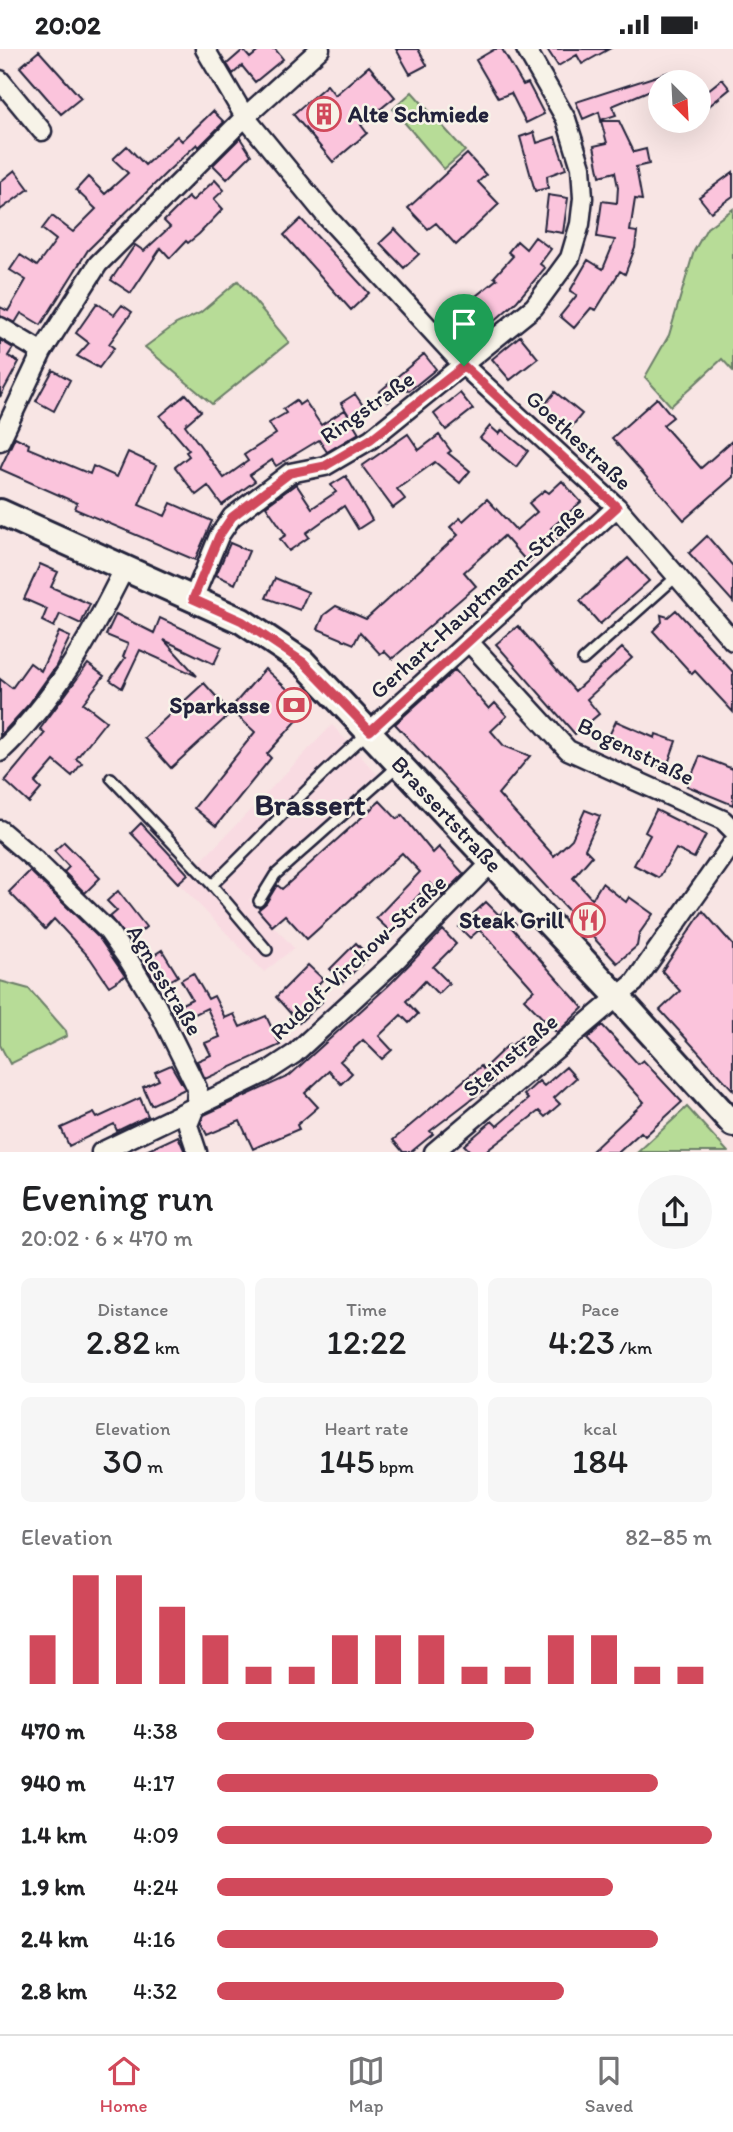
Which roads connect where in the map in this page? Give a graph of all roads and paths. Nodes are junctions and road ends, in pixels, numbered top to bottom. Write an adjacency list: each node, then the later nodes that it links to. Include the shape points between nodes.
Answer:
1 (205, 49): 5 (street, Goethestraße)
2 (320, 49): 5 (street)
3 (526, 49): 9 (street, Ringstraße, via 570,131 581,167 580,224 570,258 534,307)
4 (0, 80): 6 (street)
5 (245, 117): 8 (street, via 98,264); 9 (street, Goethestraße, via 327,217)
6 (43, 131)
7 (0, 327): 8 (street)
8 (42, 352): 10 (street)
9 (464, 366): 11 (street, Goethestraße); 15 (street, Ringstraße, via 371,439 325,466 290,473 232,517 219,536)
10 (0, 441)
11 (617, 507): 14 (street, Goethestraße); 17 (street, Gerhart-Hauptmann-Straße)
12 (0, 512): 13 (main road, Brassertstraße)
13 (124, 569): 15 (main road, Brassertstraße); 20 (street, via 90,638 29,724)
14 (676, 577): 16 (street, Goethestraße); 18 (lane)
15 (193, 599): 19 (main road, Brassertstraße, via 242,621 303,662)
16 (733, 641)
17 (469, 642): 19 (street, Gerhart-Hauptmann-Straße); 24 (street, Bogenstraße, via 568,750 723,820)
18 (583, 660)
19 (370, 731): 21 (main road, Brassertstraße); 27 (lane)
20 (0, 752)
21 (401, 764): 26 (main road, Brassertstraße); 28 (lane, via 275,875)
22 (111, 778): 27 (lane)
23 (0, 830): 31 (street, Agnesstraße, via 108,931 156,1005 197,1088)
24 (733, 830)
25 (733, 843): 30 (street, via 634,983)
26 (492, 862): 30 (main road, Brassertstraße); 31 (street, Rudolf-Virchow-Straße, via 396,960 294,1054)
27 (212, 885): 29 (lane)
28 (260, 901)
29 (267, 950)
30 (617, 996): 32 (main road, Brassertstraße); 35 (street, Steinstraße)
31 (196, 1105): 33 (street, Rudolf-Virchow-Straße); 34 (street, Agnesstraße, via 188,1125)
32 (733, 1125)
33 (101, 1152)
34 (197, 1152)
35 (434, 1152)

